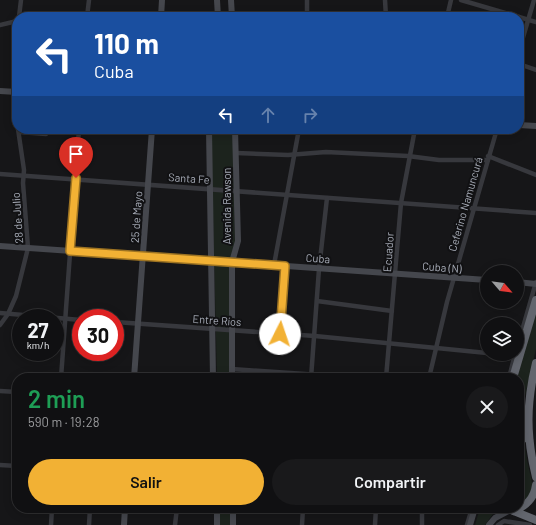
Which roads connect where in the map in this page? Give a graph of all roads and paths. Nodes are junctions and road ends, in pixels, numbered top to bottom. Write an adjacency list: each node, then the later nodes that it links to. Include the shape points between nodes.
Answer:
1 (21, 0): 11 (street)
2 (89, 0): 12 (street)
3 (162, 0): 13 (street)
4 (217, 0): 14 (street)
5 (232, 0): 15 (street)
6 (306, 0): 16 (street)
7 (385, 0): 17 (street)
8 (451, 0): 18 (street)
9 (461, 0): 19 (street)
10 (534, 0): 21 (street)
11 (20, 12)
12 (88, 12)
13 (161, 12)
14 (218, 12)
15 (232, 12)
16 (307, 12)
17 (386, 12)
18 (448, 12)
19 (502, 12)
20 (524, 19): 21 (street)
21 (528, 20): 23 (street); 25 (street)
22 (12, 22): 24 (street)
23 (536, 22)
24 (0, 25)
25 (524, 34)
26 (524, 66): 27 (street)
27 (536, 70)
28 (0, 91): 29 (street)
29 (12, 92)
30 (524, 125): 31 (street)
31 (536, 126)
32 (19, 134): 45 (street, 28 de Julio)
33 (79, 134): 47 (street)
34 (152, 134): 48 (street, 25 de Mayo)
35 (209, 134): 49 (street, Avenida Rawson)
36 (235, 134): 40 (street, Avenida Rawson)
37 (298, 134): 41 (street)
38 (414, 134): 42 (street, Ecuador)
39 (495, 134): 43 (street, Ceferino Namuncurá)
40 (236, 153): 41 (street); 50 (street, Avenida Rawson)
41 (294, 154): 42 (street, via 326,152); 51 (street)
42 (408, 156): 43 (street, via 439,160); 53 (street, Ecuador)
43 (488, 158): 46 (street); 54 (street, Ceferino Namuncurá)
44 (0, 174): 45 (street, Santa Fe)
45 (24, 175): 47 (street, Santa Fe); 57 (street, 28 de Julio)
46 (536, 176)
47 (76, 178): 48 (street, Santa Fe); 58 (street)
48 (148, 184): 49 (street, Santa Fe); 59 (street, 25 de Mayo)
49 (210, 189): 50 (street, Santa Fe); 60 (street, Avenida Rawson)
50 (236, 191): 51 (street, Santa Fe); 61 (street, Avenida Rawson, via 238,241)
51 (287, 194): 52 (street, Santa Fe); 62 (street)
52 (327, 198): 53 (street, Santa Fe); 64 (street)
53 (400, 203): 54 (street, Santa Fe); 65 (street, Ecuador)
54 (473, 208): 55 (street, Santa Fe); 66 (street, Ceferino Namuncurá)
55 (536, 213)
56 (0, 246): 57 (street, Cuba)
57 (28, 248): 58 (street, Cuba); 74 (street, 28 de Julio, via 16,296)
58 (70, 251): 59 (street, Cuba); 75 (street)
59 (143, 256): 60 (street, Cuba); 78 (street, 25 de Mayo)
60 (212, 261): 61 (street, Cuba); 81 (street, Avenida Rawson)
61 (232, 262): 62 (street, Cuba); 82 (street, Avenida Rawson)
62 (274, 266): 63 (street, Cuba)
63 (285, 266): 64 (street, Cuba); 83 (street)
64 (319, 269): 65 (street, Cuba); 71 (street)
65 (395, 274): 66 (street, Cuba (N)); 72 (street, Ecuador)
66 (454, 278): 67 (street, Cuba (N)); 87 (street, Ceferino Namuncurá)
67 (480, 280)
68 (524, 282): 69 (street)
69 (536, 283): 80 (street)
70 (536, 300): 84 (highway)
71 (317, 301): 72 (street); 85 (street)
72 (392, 311): 86 (street, Ecuador)
73 (0, 314): 74 (street)
74 (8, 314): 75 (street); 79 (street, 28 de Julio)
75 (66, 319): 76 (street); 92 (street)
76 (72, 319)
77 (124, 323): 78 (street, Entre Ríos)
78 (138, 324): 81 (street, Entre Ríos); 93 (street, 25 de Mayo)
79 (0, 325)
80 (524, 327)
81 (213, 329): 82 (street, Entre Ríos); 94 (street, Avenida Rawson)
82 (232, 330): 83 (street, Entre Ríos); 91 (street, Avenida Rawson)
83 (280, 334): 85 (street, Entre Ríos)
84 (524, 334)
85 (315, 336): 86 (street, Entre Ríos); 97 (street)
86 (389, 343): 87 (street, Entre Ríos); 98 (street, Ecuador)
87 (435, 348): 88 (street, Entre Ríos); 99 (street, Ceferino Namuncurá)
88 (480, 353)
89 (515, 361): 100 (highway)
90 (536, 363): 104 (highway, via 530,389)
91 (232, 369): 95 (street, Avenida Rawson); 96 (street)
92 (61, 373)
93 (134, 373)
94 (213, 373)
95 (232, 373)
96 (278, 373)
97 (312, 373)
98 (386, 373)
99 (430, 373)
100 (511, 373)
101 (0, 391): 102 (street)
102 (12, 392)
103 (524, 436): 104 (highway)
104 (528, 440): 107 (highway)
105 (0, 465): 106 (street)
106 (12, 466)
107 (536, 477)
108 (536, 485): 109 (highway, via 532,498)
109 (524, 506)
110 (52, 513): 125 (street)
111 (90, 513): 126 (street)
112 (125, 513): 127 (street)
113 (176, 513): 128 (street)
114 (217, 513): 129 (street)
115 (233, 513): 130 (street)
116 (302, 513): 131 (street)
117 (376, 513): 132 (street)
118 (422, 513): 133 (street)
119 (471, 513): 134 (street)
120 (474, 513): 135 (street)
121 (504, 513): 136 (street)
122 (518, 513): 123 (highway)
123 (536, 520)
124 (520, 524): 137 (street, via 504,521); 138 (street)
125 (51, 525)
126 (89, 525)
127 (124, 525)
128 (175, 525)
129 (217, 525)
130 (234, 525)
131 (302, 525)
132 (375, 525)
133 (422, 525)
134 (467, 525)
135 (470, 525)
136 (489, 525)
137 (498, 525)
138 (530, 525)

